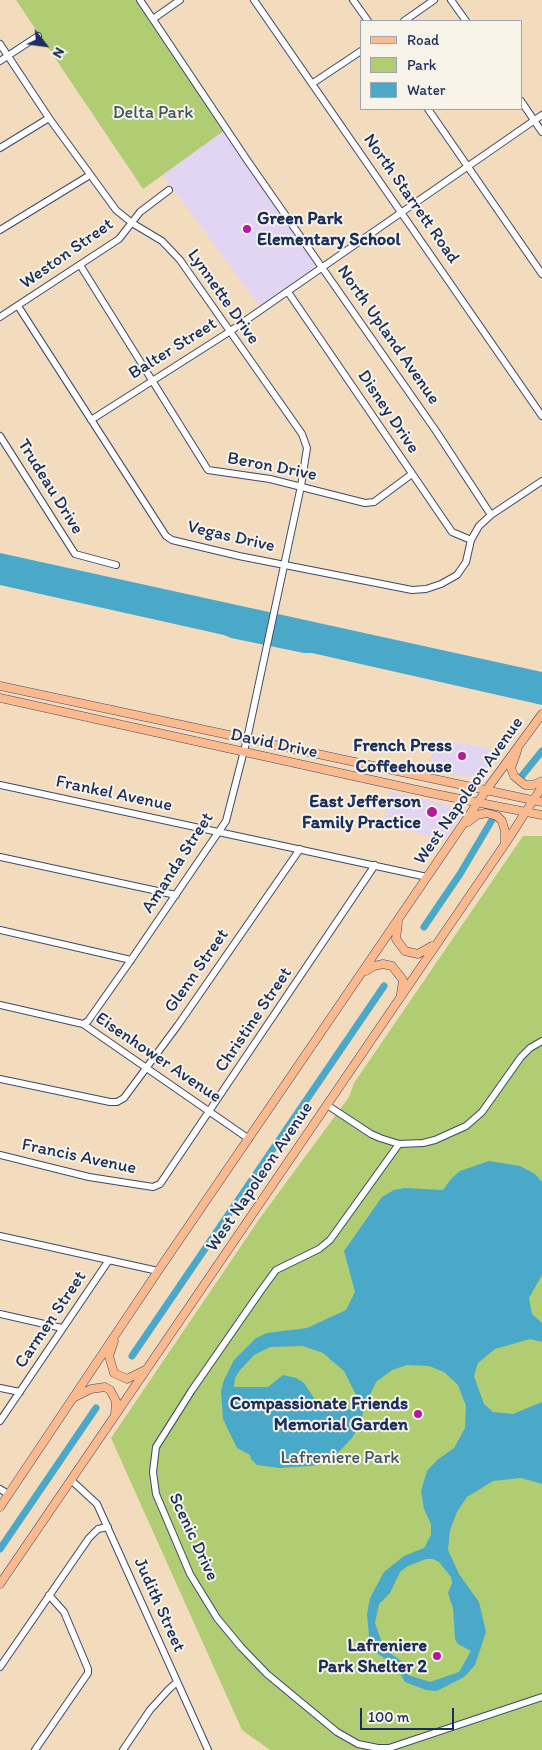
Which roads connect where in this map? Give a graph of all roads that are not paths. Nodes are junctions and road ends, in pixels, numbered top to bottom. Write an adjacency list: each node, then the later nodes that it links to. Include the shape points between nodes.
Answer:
1 (140, 0): 7 (street, North Upland Avenue)
2 (180, 0): 7 (street)
3 (254, 0): 16 (street, North Starrett Road)
4 (353, 0): 8 (street)
5 (434, 0): 9 (street)
6 (451, 0): 10 (street)
7 (153, 19): 31 (street, North Upland Avenue)
8 (367, 20)
9 (405, 20)
10 (465, 20)
11 (38, 36): 14 (street)
12 (0, 44): 14 (street, Lynnette Drive)
13 (360, 52): 16 (street)
14 (8, 56): 15 (street); 20 (street, Lynnette Drive)
15 (0, 61)
16 (313, 83): 27 (street, North Starrett Road)
17 (522, 103): 21 (street)
18 (429, 110): 24 (street)
19 (542, 115): 21 (street, Balter Street)
20 (49, 118): 23 (street); 25 (street, Lynnette Drive)
21 (534, 121): 22 (street); 24 (street, Balter Street)
22 (542, 132)
23 (0, 148)
24 (468, 167): 27 (street, Balter Street); 32 (street)
25 (90, 176): 28 (street, Lynnette Drive, via 116,210); 29 (street)
26 (169, 190): 28 (street, Weston Street, via 140,212)
27 (402, 212): 31 (street, Balter Street); 38 (street, North Starrett Road)
28 (132, 223): 30 (street, Weston Street, via 119,239); 36 (street, Lynnette Drive, via 162,240 180,260)
29 (0, 230)
30 (80, 265): 34 (street, Weston Street); 37 (street, Beron Drive)
31 (322, 268): 33 (street, Balter Street); 44 (street, North Upland Avenue)
32 (542, 274)
33 (288, 292): 36 (street, Balter Street); 41 (street, Disney Drive)
34 (18, 306): 35 (street, Weston Street); 39 (street, Vegas Drive)
35 (0, 317)
36 (229, 332): 37 (street, Balter Street); 43 (street, Lynnette Drive, via 302,434 307,448)
37 (152, 379): 39 (street, Balter Street); 43 (street, Beron Drive, via 208,470 270,478)
38 (542, 416)
39 (90, 420): 46 (street, Vegas Drive, via 166,536 239,556)
40 (0, 436): 47 (street, Trudeau Drive, via 75,554)
41 (412, 474): 43 (street, Beron Drive, via 374,502 365,503); 45 (street, Disney Drive, via 452,532)
42 (542, 481): 44 (street, Vegas Drive)
43 (301, 486): 46 (street, Lynnette Drive)
44 (491, 515): 45 (street, Vegas Drive)
45 (471, 540): 46 (street, Vegas Drive, via 466,562 457,575 426,589 412,590)
46 (284, 564): 48 (street, Lynnette Drive)
47 (116, 565)
48 (274, 612): 54 (street, Amanda Street)
49 (0, 686): 51 (main road, David Drive)
50 (0, 698): 52 (main road, David Drive)
51 (75, 701): 52 (main road); 54 (main road, David Drive)
52 (72, 714): 56 (main road, David Drive)
53 (541, 715): 55 (main road, West Napoleon Avenue)
54 (247, 739): 56 (street, Amanda Street); 60 (main road, David Drive)
55 (520, 742): 57 (main road, via 511,768 514,776 525,784); 60 (main road, West Napoleon Avenue)
56 (243, 752): 62 (main road, David Drive); 67 (street, Amanda Street, via 226,821)
57 (542, 781)
58 (0, 785): 67 (street, Frankel Avenue)
59 (542, 787): 61 (main road, West Napoleon Avenue)
60 (487, 788): 61 (main road, David Drive); 62 (main road, West Napoleon Avenue)
61 (533, 800): 63 (main road, David Drive); 64 (main road, West Napoleon Avenue)
62 (479, 802): 64 (main road, David Drive); 66 (main road, West Napoleon Avenue)
63 (542, 802)
64 (527, 812): 65 (main road, David Drive); 68 (main road, West Napoleon Avenue)
65 (542, 815)
66 (463, 825): 68 (main road, via 477,815 497,816 505,831); 72 (main road, West Napoleon Avenue)
67 (220, 832): 69 (street, Frankel Avenue); 73 (street, Amanda Street)
68 (505, 844): 76 (main road, West Napoleon Avenue)
69 (300, 849): 71 (street, Frankel Avenue); 83 (street, Glenn Street)
70 (0, 857): 73 (street)
71 (375, 865): 72 (street, Frankel Avenue); 86 (street, Christine Street)
72 (427, 877): 74 (main road, West Napoleon Avenue)
73 (176, 895): 77 (street, Amanda Street)
74 (399, 919): 76 (main road, via 396,939 404,950 418,954); 78 (main road, West Napoleon Avenue)
75 (0, 930): 77 (street)
76 (438, 942): 79 (main road, West Napoleon Avenue)
77 (131, 960): 81 (street, Amanda Street)
78 (360, 976): 79 (main road, via 374,966 392,966 403,980); 87 (main road, West Napoleon Avenue)
79 (398, 1001): 85 (main road, West Napoleon Avenue)
80 (0, 1005): 81 (street, Eisenhower Avenue)
81 (83, 1024): 83 (street, Eisenhower Avenue)
82 (542, 1041): 88 (street, via 521,1058 482,1112 466,1126 423,1143)
83 (146, 1068): 84 (street, Glenn Street, via 124,1098 114,1102); 86 (street, Eisenhower Avenue)
84 (0, 1079)
85 (328, 1105): 88 (street, via 371,1134); 97 (main road, West Napoleon Avenue)
86 (211, 1112): 87 (street, Eisenhower Avenue); 90 (street, Christine Street, via 162,1182)
87 (249, 1139): 93 (main road, West Napoleon Avenue)
88 (399, 1144): 112 (street, Scenic Drive, via 330,1240 276,1270 211,1362 156,1447 153,1472 156,1494 190,1574 241,1647 267,1674 330,1726 358,1744 389,1748)
89 (0, 1155): 90 (street, Francis Avenue, via 88,1177)
90 (153, 1187)
91 (0, 1236): 92 (street)
92 (109, 1260): 93 (street); 95 (street, Carmen Street)
93 (158, 1270): 96 (main road, West Napoleon Avenue)
94 (0, 1314): 95 (street)
95 (62, 1328): 99 (street, Carmen Street)
96 (116, 1334): 97 (main road, via 109,1356 114,1373 127,1378); 100 (main road, West Napoleon Avenue)
97 (148, 1368): 101 (main road, West Napoleon Avenue)
98 (0, 1388): 99 (street)
99 (20, 1392): 102 (street, Carmen Street)
100 (72, 1399): 101 (main road, via 90,1389 105,1387 116,1401); 105 (main road, West Napoleon Avenue)
101 (115, 1415): 103 (main road, West Napoleon Avenue)
102 (0, 1422)
103 (71, 1480): 107 (street, Judith Street, via 92,1497); 108 (main road, West Napoleon Avenue)
104 (0, 1489): 105 (street)
105 (8, 1494): 106 (main road, West Napoleon Avenue)
106 (0, 1507)
107 (108, 1527): 109 (street, via 98,1529 89,1538); 111 (street, Judith Street)
108 (0, 1584)
109 (49, 1595): 110 (street); 113 (street, via 64,1612 88,1673)
110 (0, 1668)
111 (178, 1682): 114 (street, via 150,1710); 115 (street, Judith Street)
112 (542, 1697)
113 (35, 1750)
114 (123, 1750)
115 (208, 1750)

